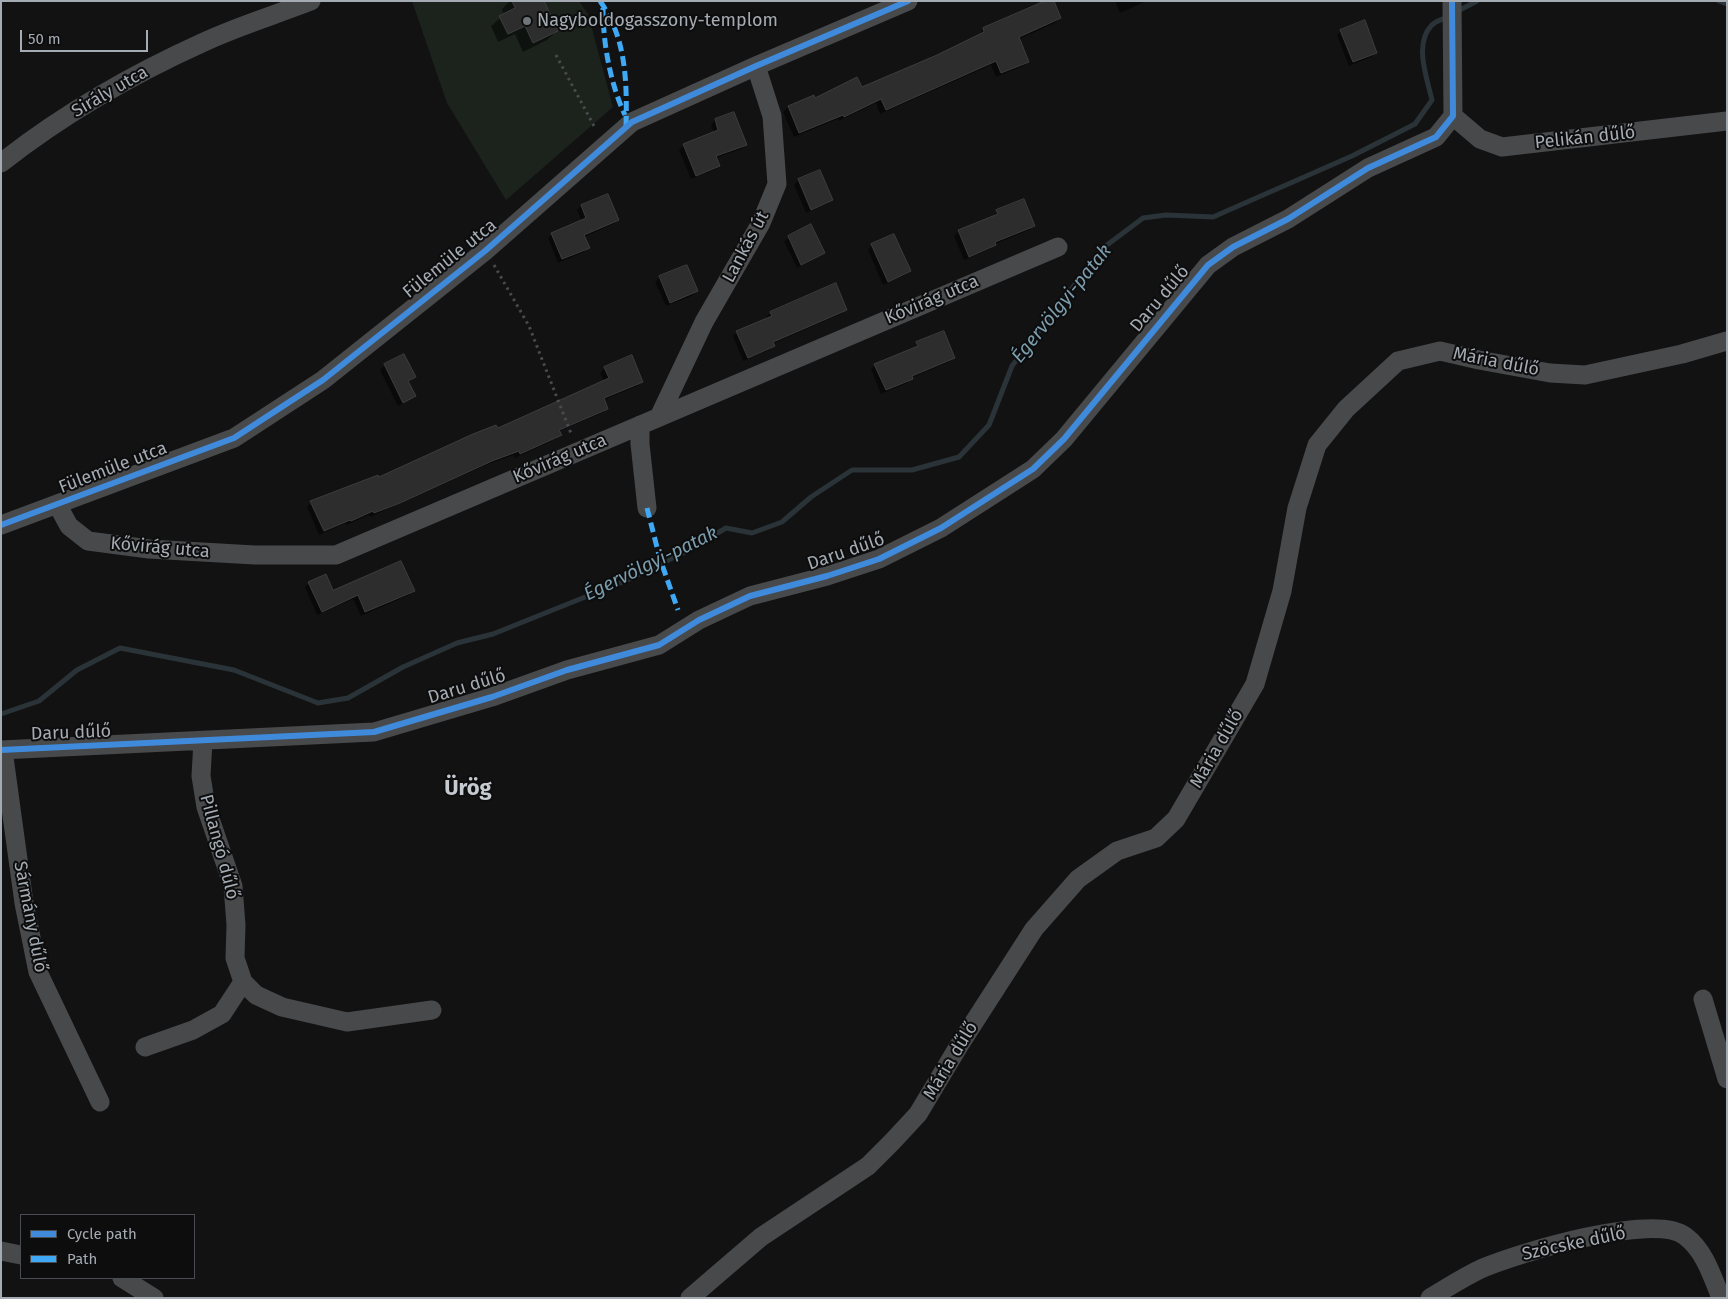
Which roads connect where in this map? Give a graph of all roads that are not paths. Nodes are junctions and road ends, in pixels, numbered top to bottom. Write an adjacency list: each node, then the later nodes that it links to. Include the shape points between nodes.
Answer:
1 (310, 1): 8 (street, Sirály utca, via 205,41 147,70 37,134)
2 (908, 1): 4 (street, Fülemüle utca)
3 (1452, 3): 6 (street)
4 (877, 7): 5 (street, Fülemüle utca)
5 (756, 66): 11 (street, Lankás út, via 772,116 777,184 761,224 704,322); 13 (street, Fülemüle utca, via 632,122 486,251 323,380 234,438)
6 (1453, 116): 7 (street, Pelikán dűlő, via 1480,139 1502,147); 16 (street, Daru dűlő, via 1436,137 1368,168 1208,265 1064,439 1033,469 918,540 878,559 750,596 699,620 659,645 567,670 492,697 374,732)
7 (1727, 122)
8 (1, 163)
9 (1058, 247): 11 (street, Kővirág utca)
10 (1727, 341): 28 (street, Mária dűlő, via 1585,374 1550,373 1440,351 1398,361 1346,409 1317,445 1297,508 1282,591 1255,684 1176,819 1156,838 1117,851 1071,886 1034,929 918,1114 868,1166 761,1236)
11 (659, 417): 12 (street, Kővirág utca)
12 (640, 425): 13 (street, Kővirág utca, via 336,555 255,555 149,549 88,541 69,526); 14 (street)
13 (57, 504): 15 (street, Fülemüle utca)
14 (647, 508)
15 (1, 525)
16 (203, 741): 17 (street, Daru dűlő); 18 (street, Pillangó dűlő, via 201,776 206,807 233,886 235,958)
17 (2, 750): 23 (street, Sármány dűlő, via 24,903 38,972)
18 (243, 982): 20 (street, via 256,995 282,1007 347,1022); 21 (street, via 222,1014 193,1030)
19 (1703, 999): 22 (street)
20 (432, 1010)
21 (145, 1047)
22 (1727, 1080)
23 (100, 1102)
24 (1, 1251): 25 (street)
25 (20, 1256)
26 (124, 1279): 27 (street)
27 (154, 1298)
28 (690, 1298)
29 (1430, 1298): 30 (street, Szöcske dűlő, via 1482,1268 1537,1249 1616,1231 1662,1229 1684,1235 1705,1260)
30 (1721, 1298)

